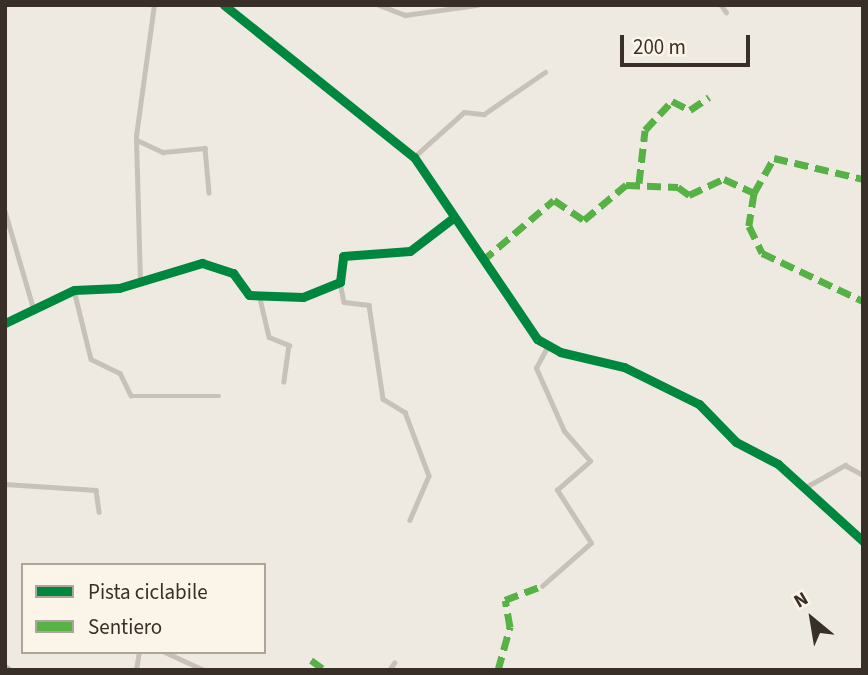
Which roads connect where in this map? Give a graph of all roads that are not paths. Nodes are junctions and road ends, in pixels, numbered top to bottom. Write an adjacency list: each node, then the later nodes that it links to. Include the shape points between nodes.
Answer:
1 (154, 5): 8 (street)
2 (223, 5): 9 (street)
3 (379, 5): 4 (street, via 405,15)
4 (477, 5)
5 (720, 5): 6 (street)
6 (726, 12)
7 (545, 72): 9 (street, via 484,114 464,112)
8 (136, 139): 10 (street, via 163,152 205,148); 13 (street)
9 (414, 156): 12 (street)
10 (209, 193)
11 (5, 211): 17 (street)
12 (453, 218): 14 (street, via 410,251 343,256); 19 (street, via 522,323)
13 (140, 282): 15 (street); 16 (street, via 202,263 233,272 245,293)
14 (340, 282): 16 (street, via 303,297); 26 (street, via 344,302 369,305 383,399 405,412 429,476)
15 (74, 290): 17 (street); 21 (street, via 91,359 120,373 131,396)
16 (259, 294): 20 (street, via 269,337 289,345)
17 (33, 307): 18 (street)
18 (5, 323)
19 (547, 346): 24 (street, via 624,367 699,404 736,442); 28 (street, via 536,368 564,431 590,461 557,490 592,543)
20 (284, 382)
21 (219, 396)
22 (863, 475): 24 (street, via 845,465)
23 (5, 484): 25 (street, via 96,490)
24 (806, 487): 27 (street)
25 (99, 512)
26 (410, 520)
27 (863, 541)
28 (542, 586)
29 (169, 654): 33 (street)
30 (394, 663): 34 (street)
31 (5, 667): 32 (main road)
32 (9, 670)
33 (204, 670)
34 (389, 670)

